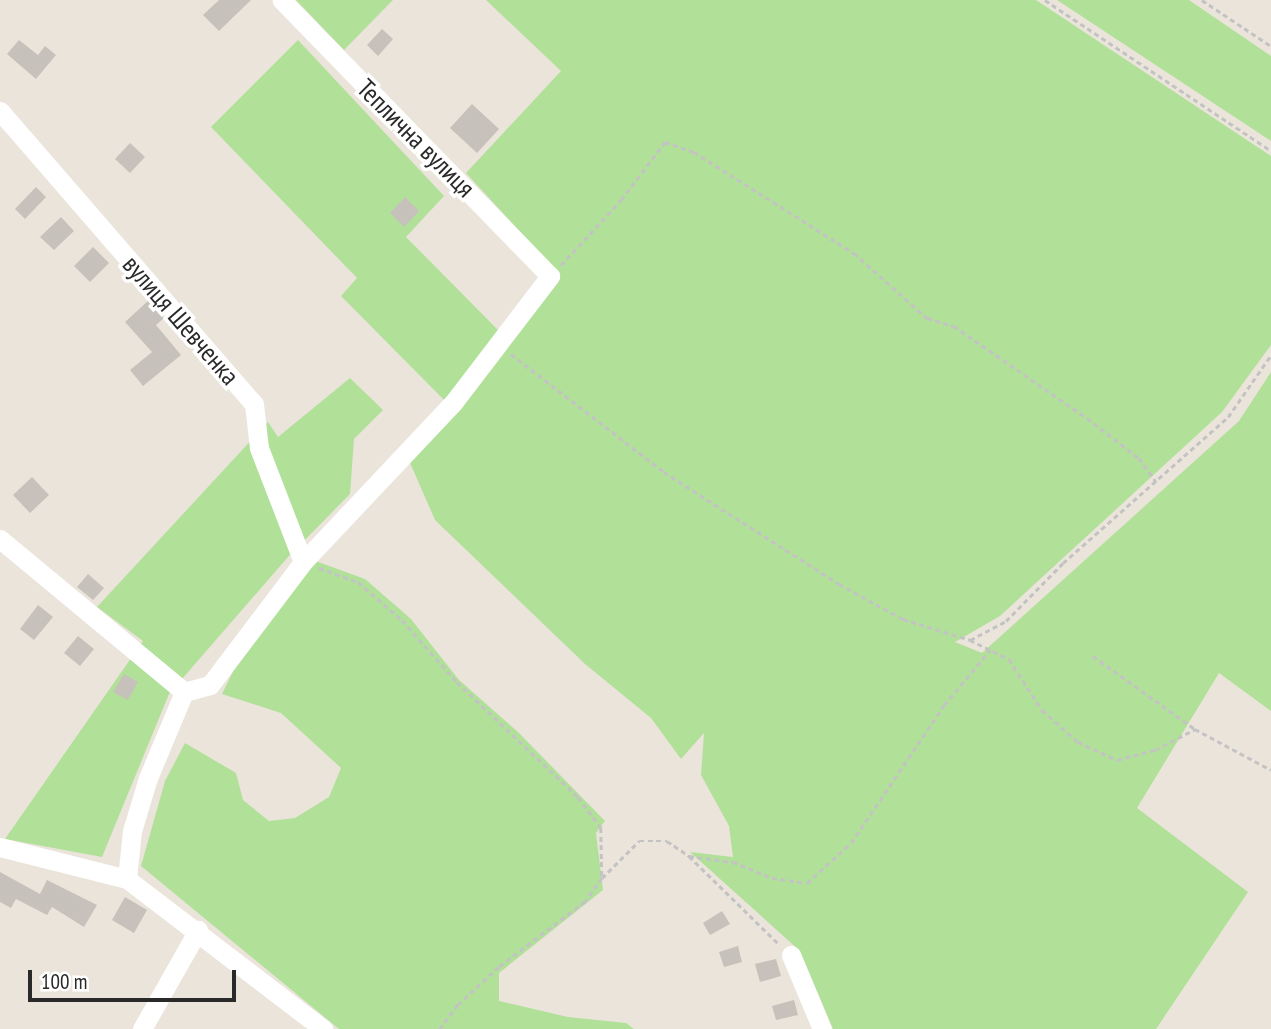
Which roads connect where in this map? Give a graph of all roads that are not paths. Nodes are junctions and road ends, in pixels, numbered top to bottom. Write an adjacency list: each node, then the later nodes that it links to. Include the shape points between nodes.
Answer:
1 (282, 0): 4 (street, Теплична вулиця, via 550,276 453,403)
2 (0, 111): 4 (street, вулиця Шевченка, via 254,404 259,448)
3 (0, 539): 5 (street)
4 (303, 562): 5 (street, via 210,685)
5 (184, 692): 7 (street, via 148,778 132,831)
6 (0, 847): 7 (street)
7 (127, 879): 8 (street)
8 (198, 930): 10 (street); 11 (street)
9 (791, 955): 12 (street)
10 (142, 1029)
11 (323, 1029)
12 (822, 1029)

